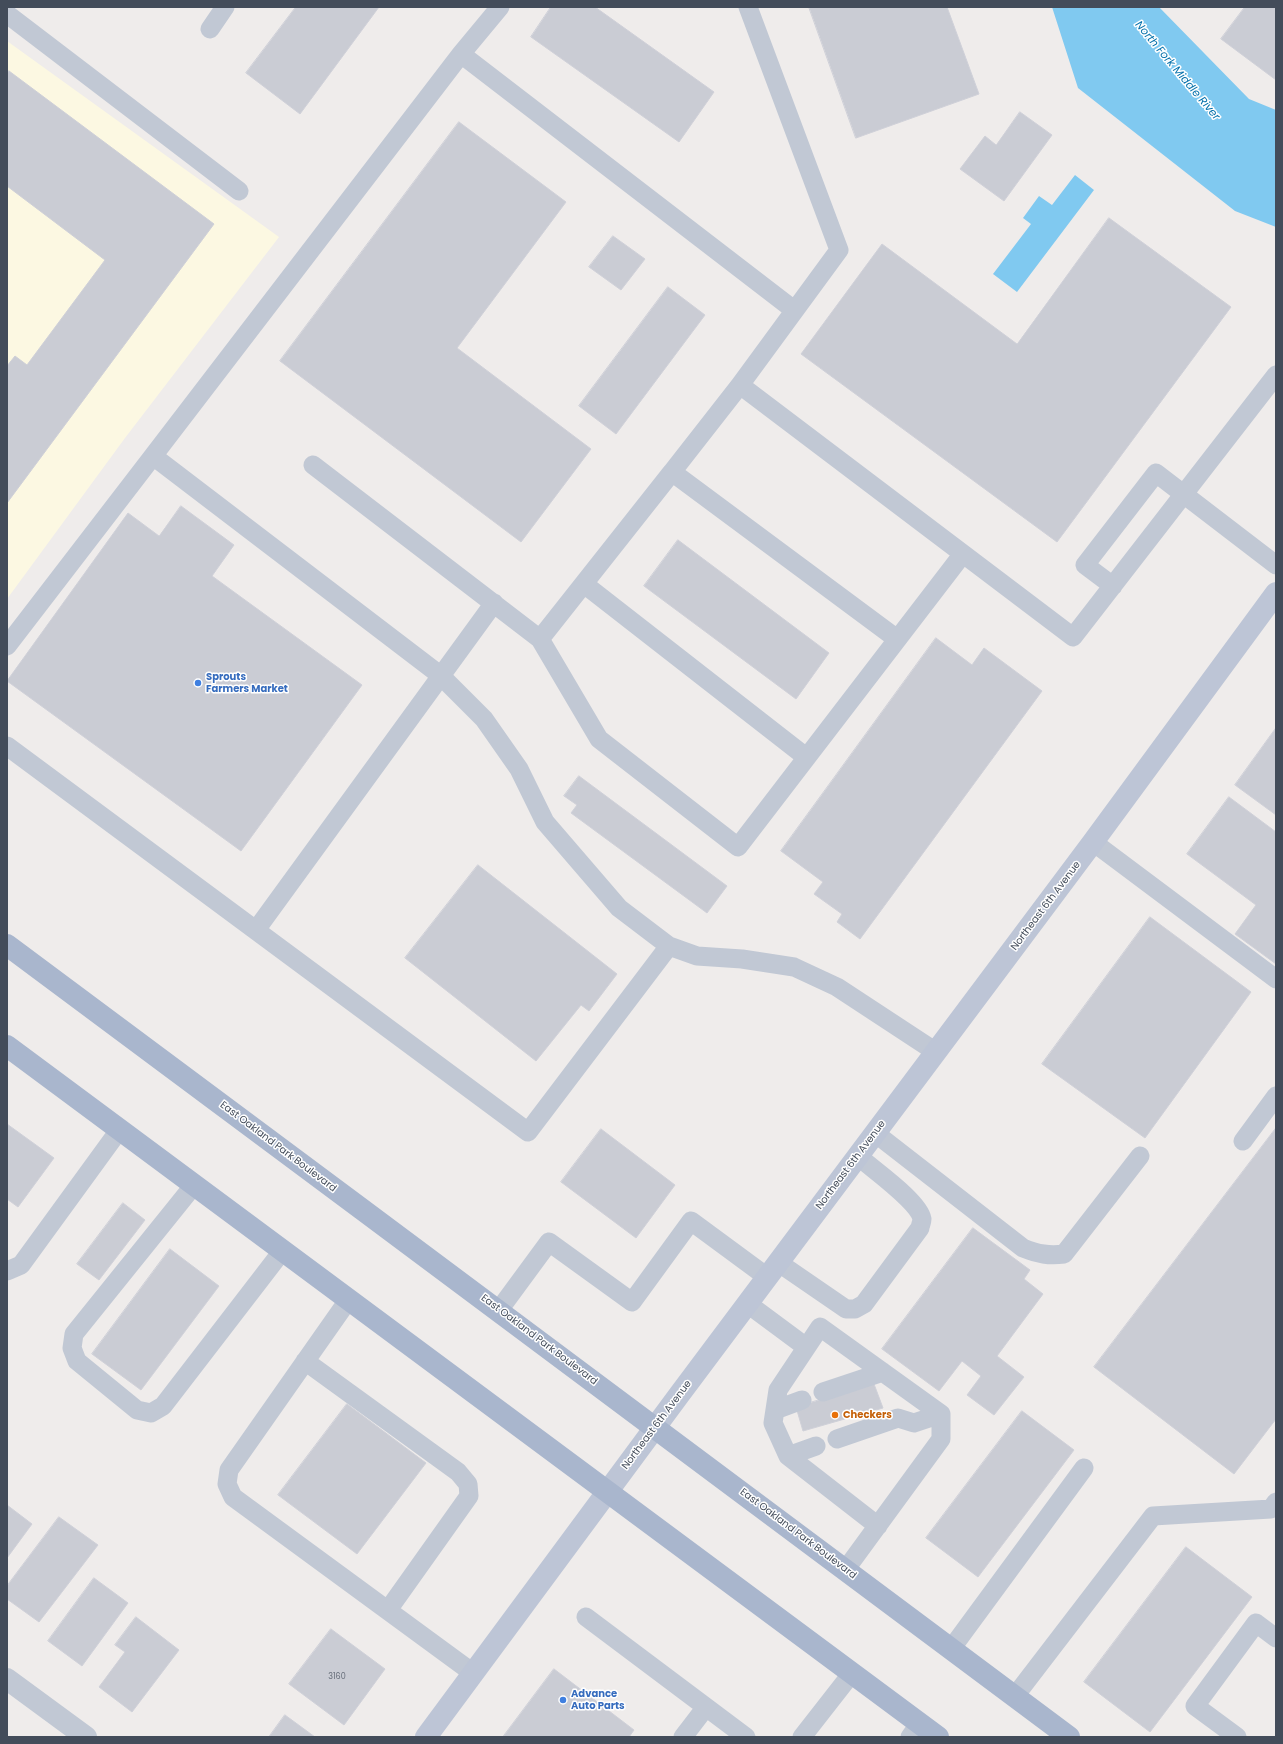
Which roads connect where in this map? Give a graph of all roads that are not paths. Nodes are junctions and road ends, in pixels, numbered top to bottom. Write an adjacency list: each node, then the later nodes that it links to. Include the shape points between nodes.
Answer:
1 (225, 7): 5 (lane)
2 (500, 7): 6 (lane)
3 (748, 7): 8 (lane, via 840,250)
4 (7, 14): 7 (lane)
5 (210, 29)
6 (461, 54): 8 (lane); 11 (lane)
7 (239, 191)
8 (794, 310): 10 (lane)
9 (1276, 375): 14 (lane)
10 (740, 385): 13 (lane); 15 (lane)
11 (153, 456): 23 (lane); 24 (lane)
12 (313, 465): 20 (lane)
13 (672, 472): 17 (lane); 22 (lane)
14 (1184, 494): 16 (lane); 18 (lane); 18 (lane, via 1156,473 1086,565)
15 (962, 555): 18 (lane, via 1073,637); 22 (lane)
16 (1276, 565)
17 (584, 584): 21 (lane); 26 (lane)
18 (1113, 586)
19 (1274, 599): 27 (street, Northeast 6th Avenue)
20 (494, 603): 21 (lane); 24 (lane)
21 (540, 639): 26 (lane, via 598,738 738,847)
22 (897, 639): 26 (lane)
23 (7, 646)
24 (440, 675): 28 (lane); 30 (lane, via 484,719 520,769 545,822 619,908)
25 (7, 746): 28 (lane)
26 (806, 757)
27 (1093, 842): 31 (lane); 33 (street, Northeast 6th Avenue)
28 (256, 930): 30 (lane, via 528,1132)
29 (7, 945): 46 (main road, East Oakland Park Boulevard)
30 (669, 946): 33 (lane, via 697,956 794,967 838,987)
31 (1276, 979)
32 (7, 1046): 35 (main road)
33 (936, 1052): 36 (street, Northeast 6th Avenue)
34 (1276, 1096): 37 (lane)
35 (120, 1129): 40 (main road); 43 (lane, via 21,1265)
36 (875, 1133): 38 (street, Northeast 6th Avenue); 39 (lane, via 1023,1248 1050,1255 1064,1254)
37 (1243, 1141)
38 (858, 1156): 42 (street, Northeast 6th Avenue); 42 (lane, via 908,1198 922,1220 920,1228 864,1304 855,1309 846,1309)
39 (1140, 1156)
40 (194, 1185): 41 (main road); 41 (lane, via 74,1334 72,1348 77,1361 137,1410 151,1413 163,1406)
41 (283, 1250): 44 (main road)
42 (773, 1270): 45 (street, Northeast 6th Avenue); 46 (lane, via 691,1221 632,1302 549,1242)
43 (7, 1271)
44 (349, 1299): 48 (lane); 59 (main road)
45 (748, 1304): 47 (lane); 54 (street, Northeast 6th Avenue)
46 (499, 1310): 54 (main road, East Oakland Park Boulevard)
47 (806, 1347): 49 (lane, via 820,1328); 52 (lane, via 778,1390)
48 (305, 1361): 63 (lane, via 229,1470 227,1484 234,1496); 63 (lane, via 458,1472 468,1484 469,1496)
49 (883, 1372): 50 (lane); 53 (lane)
50 (823, 1392)
51 (802, 1400): 52 (lane)
52 (775, 1410): 57 (lane, via 773,1423)
53 (941, 1414): 55 (lane, via 914,1423 898,1418); 61 (lane, via 941,1439)
54 (656, 1426): 59 (street, Northeast 6th Avenue); 62 (main road, East Oakland Park Boulevard)
55 (837, 1439)
56 (816, 1446): 57 (lane)
57 (788, 1456): 61 (lane)
58 (1084, 1468): 66 (lane)
59 (608, 1491): 67 (street, Northeast 6th Avenue); 68 (main road)
60 (1276, 1502): 70 (lane, via 1271,1509 1153,1516)
61 (878, 1526): 62 (lane)
62 (846, 1569): 66 (main road, East Oakland Park Boulevard)
63 (388, 1610): 67 (lane)
64 (586, 1617): 71 (lane)
65 (1276, 1638): 80 (lane, via 1256,1623 1195,1706)
66 (952, 1649): 70 (main road, East Oakland Park Boulevard)
67 (474, 1673): 74 (street, Northeast 6th Avenue)
68 (852, 1673): 72 (main road); 77 (lane)
69 (7, 1679): 73 (street)
70 (1015, 1696): 79 (main road, East Oakland Park Boulevard)
71 (706, 1707): 75 (lane); 76 (lane)
72 (915, 1730): 78 (main road)
73 (86, 1737)
74 (426, 1737)
75 (683, 1737)
76 (746, 1737)
77 (802, 1737)
78 (938, 1737)
79 (1069, 1737)
80 (1237, 1737)

